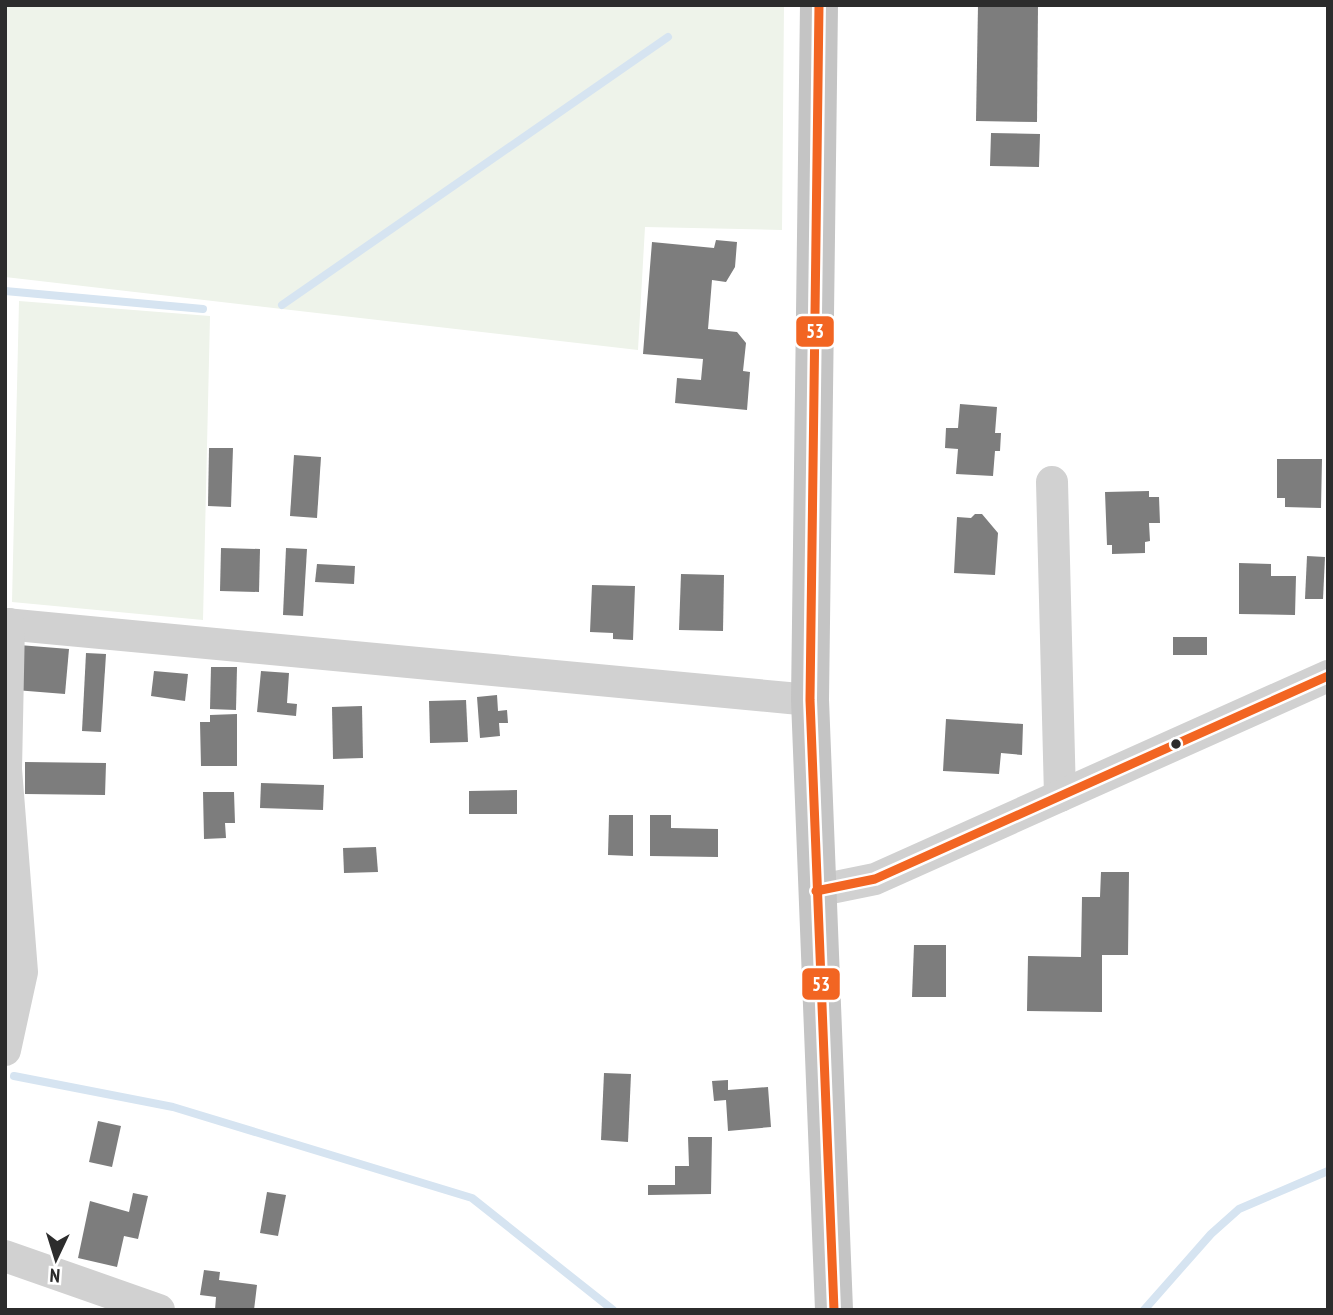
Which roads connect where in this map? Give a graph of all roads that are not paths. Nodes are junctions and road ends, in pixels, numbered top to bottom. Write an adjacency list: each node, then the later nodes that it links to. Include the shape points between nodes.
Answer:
1 (819, 5): 5 (main road)
2 (1052, 482): 6 (street)
3 (7, 624): 5 (street); 8 (street, via 6,769 22,972)
4 (1328, 676): 6 (street)
5 (810, 700): 7 (main road)
6 (1060, 796): 7 (street, via 875,879)
7 (816, 891): 11 (main road)
8 (5, 1050)
9 (5, 1256): 10 (street)
10 (159, 1310)
11 (834, 1310)

